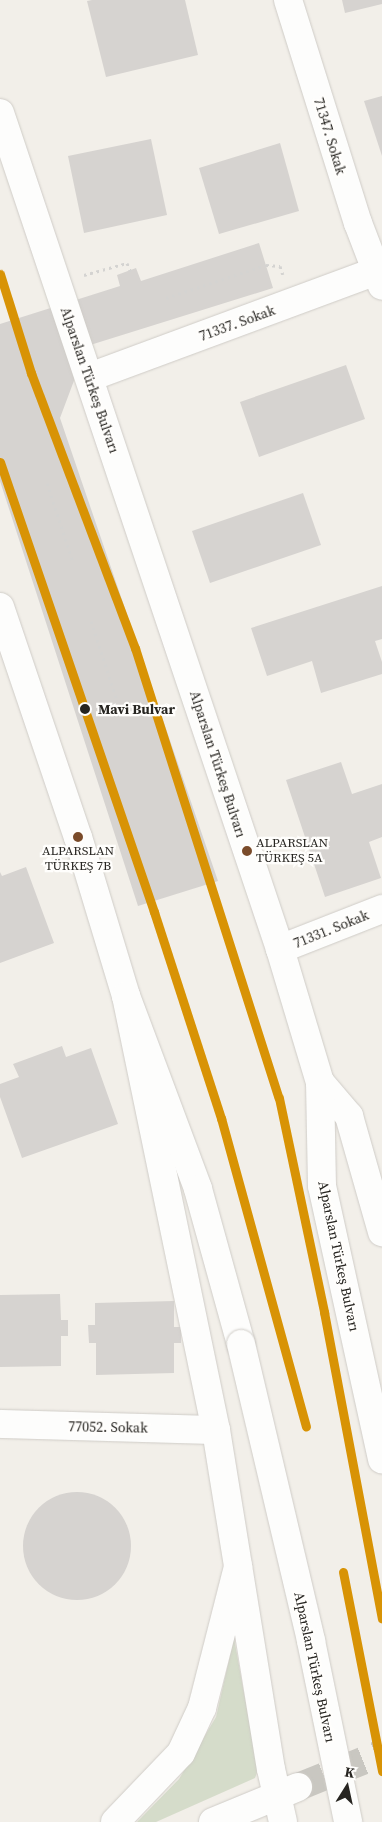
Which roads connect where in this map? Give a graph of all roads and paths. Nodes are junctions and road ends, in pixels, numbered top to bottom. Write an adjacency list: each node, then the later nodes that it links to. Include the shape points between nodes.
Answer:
1 (288, 0): 4 (main road, 71347. Sokak, via 358,223)
2 (0, 113): 8 (main road, Alparslan Türkeş Bulvarı)
3 (132, 274): 5 (path, via 127,263)
4 (380, 274): 8 (main road, 71337. Sokak)
5 (76, 277)
6 (286, 284): 7 (path, via 280,266 266,265)
7 (166, 298)
8 (90, 377): 15 (main road, Alparslan Türkeş Bulvarı)
9 (47, 483): 10 (path)
10 (73, 562)
11 (0, 607): 16 (main road, Alparslan Türkeş Bulvarı, via 78,837)
12 (92, 621): 13 (path)
13 (117, 700)
14 (382, 908): 15 (main road, 71331. Sokak)
15 (280, 949): 17 (main road, Alparslan Türkeş Bulvarı)
16 (126, 996): 20 (main road, Alparslan Türkeş Bulvarı); 27 (main road, Alparslan Türkeş Bulvarı, bridge, via 198,1189 241,1344 311,1641)
17 (320, 1082): 18 (main road, via 349,1116); 21 (main road, Alparslan Türkeş Bulvarı, via 322,1186)
18 (382, 1232)
19 (0, 1424): 20 (main road, 77052. Sokak)
20 (216, 1430): 22 (main road, Alparslan Türkeş Bulvarı)
21 (382, 1459)
22 (238, 1567): 23 (main road, Alparslan Türkeş Bulvarı); 24 (main road, via 202,1708 180,1753)
23 (288, 1791): 25 (main road); 26 (main road, Alparslan Türkeş Bulvarı)
24 (115, 1822)
25 (213, 1822)
26 (283, 1822)
27 (348, 1822)

